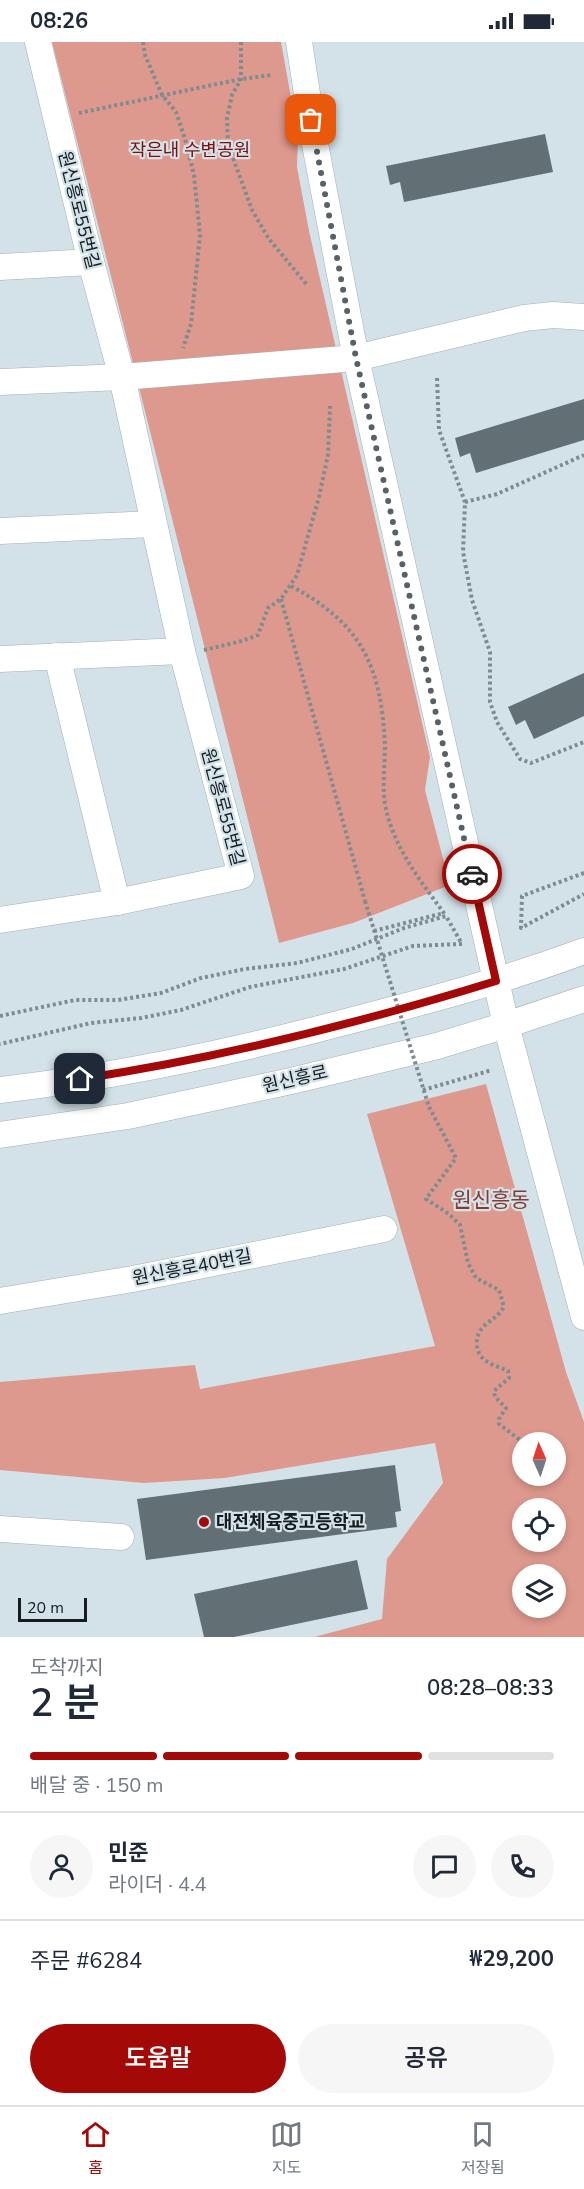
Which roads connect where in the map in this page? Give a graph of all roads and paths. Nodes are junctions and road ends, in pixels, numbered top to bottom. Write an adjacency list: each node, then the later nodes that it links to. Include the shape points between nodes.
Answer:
1 (38, 42): 8 (street, 원신흥로55번길)
2 (143, 42): 7 (path)
3 (241, 42): 6 (path)
4 (299, 42): 14 (street)
5 (272, 75): 6 (path)
6 (241, 79): 7 (path); 11 (path, via 232,95 227,118 228,144 252,210 269,239)
7 (162, 95): 8 (path); 13 (path, via 176,112 185,139 194,175 200,235 191,324)
8 (56, 116): 9 (street, 원신흥로55번길)
9 (91, 262): 10 (street); 15 (street, 원신흥로55번길)
10 (0, 267)
11 (307, 285)
12 (584, 317): 14 (street, via 524,318)
13 (183, 349)
14 (356, 358): 15 (street); 36 (street)
15 (122, 377): 17 (street); 21 (street, 원신흥로55번길)
16 (437, 378): 20 (path, via 440,430)
17 (0, 382)
18 (330, 406): 23 (path, via 328,455 319,498)
19 (584, 455): 20 (path, via 497,494)
20 (465, 502): 28 (path, via 463,552 472,600 490,652 490,702 496,722 520,759 531,763)
21 (153, 524): 22 (street); 25 (street, 원신흥로55번길)
22 (0, 531)
23 (291, 586): 24 (path); 32 (path, via 314,598 351,630 371,666 385,746 385,806 405,859)
24 (281, 599): 25 (path, via 268,608 258,635 213,650); 34 (path, bridge)
25 (182, 651): 26 (street); 31 (street, 원신흥로55번길, via 241,876)
26 (57, 656): 27 (street); 31 (street)
27 (0, 659)
28 (584, 742)
29 (584, 873): 30 (path, via 522,896 521,928)
30 (584, 894)
31 (117, 902): 33 (street, 원신흥로55번길)
32 (445, 914): 34 (path); 38 (path, via 352,949 297,963 201,978 160,993 118,1000 75,1000); 40 (path, via 462,944 413,946 344,969 250,987 181,1011 91,1023)
33 (0, 920)
34 (374, 931): 43 (path, bridge)
35 (584, 951): 36 (street)
36 (496, 981): 39 (street); 42 (street, via 286,1038 143,1069)
37 (584, 999): 39 (street, 원신흥로)
38 (0, 1016)
39 (506, 1025): 44 (street, 원신흥로, via 436,1046 219,1097 128,1116); 47 (street)
40 (0, 1044)
41 (492, 1070): 43 (path)
42 (0, 1090)
43 (423, 1090): 48 (path, bridge, via 456,1158 426,1199 460,1225 472,1273 499,1290 504,1307 498,1317 483,1327 477,1348 481,1358 508,1371 509,1378 494,1391 506,1408 499,1424)
44 (0, 1135)
45 (384, 1229): 46 (street, 원신흥로40번길, via 133,1279)
46 (0, 1300)
47 (584, 1317)
48 (512, 1434)
49 (0, 1529): 50 (street)
50 (121, 1537)

